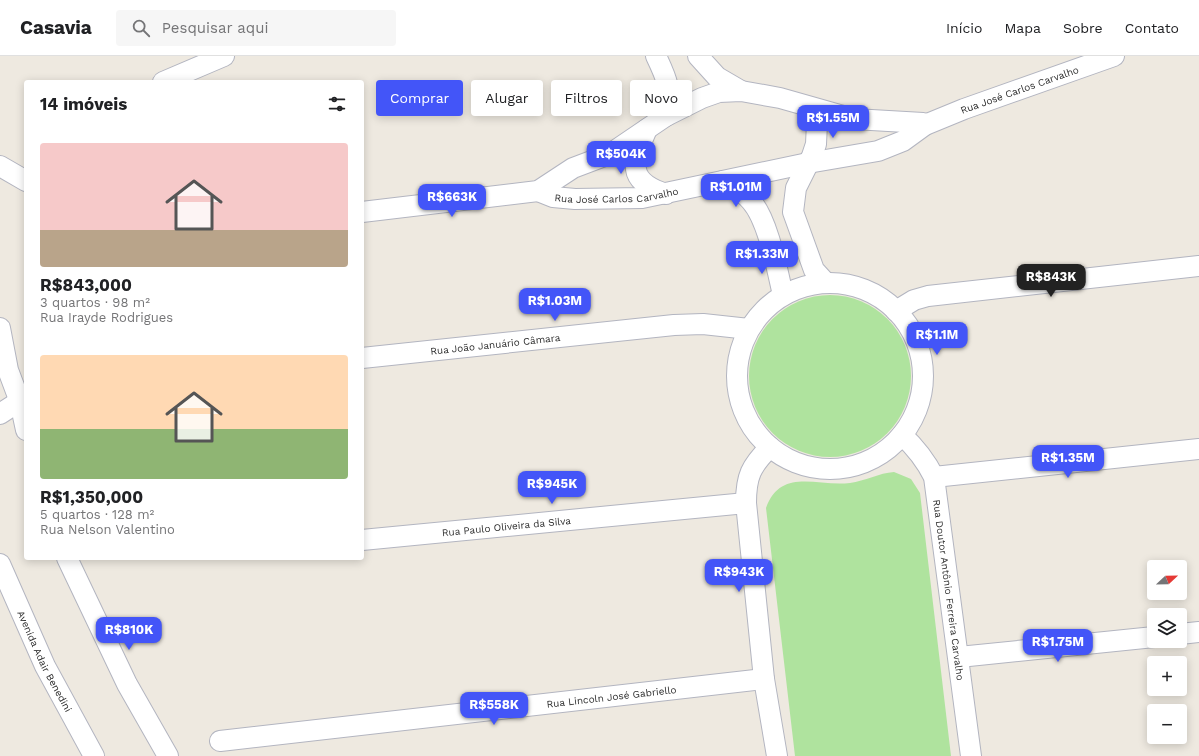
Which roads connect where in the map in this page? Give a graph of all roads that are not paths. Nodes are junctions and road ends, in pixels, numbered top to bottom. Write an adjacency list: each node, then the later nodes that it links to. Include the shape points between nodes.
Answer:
1 (224, 56): 5 (street)
2 (656, 56): 6 (street)
3 (698, 56): 7 (street, via 717,77)
4 (1114, 56): 11 (street, Rua José Carlos Carvalho)
5 (168, 80)
6 (668, 80)
7 (741, 91): 8 (street, Rua José Carlos Carvalho, via 719,92); 9 (street, Rua José Carlos Carvalho, via 780,98)
8 (692, 103)
9 (814, 109): 11 (street, Rua José Carlos Carvalho, via 854,119); 13 (street, via 818,132)
10 (666, 116): 12 (street, Rua José Carlos Carvalho)
11 (925, 125): 13 (street, Rua José Carlos Carvalho, via 903,141 878,151)
12 (647, 128): 17 (street, Rua José Carlos Carvalho, via 610,154 573,168); 18 (street, via 634,164 640,178 649,188)
13 (808, 163): 16 (street, Rua José Carlos Carvalho); 20 (street, via 796,188)
14 (0, 166): 15 (street)
15 (24, 180)
16 (723, 181): 18 (street, Rua José Carlos Carvalho); 21 (street, via 752,202)
17 (538, 191): 18 (street, Rua José Carlos Carvalho, via 553,197 575,199 642,198); 19 (street, Rua José Carlos Carvalho)
18 (666, 194)
19 (364, 212)
20 (793, 212): 21 (street, via 780,222); 23 (street, via 814,270)
21 (763, 224): 24 (street)
22 (1199, 266): 25 (street, via 928,296 914,300)
23 (825, 282): 24 (street); 25 (street, via 864,289 878,296)
24 (783, 295): 27 (street, via 762,312)
25 (896, 311): 32 (street, via 910,329 917,344 923,375 917,407)
26 (0, 328): 29 (street, via 8,370)
27 (749, 329): 28 (street, Rua João Januário Câmara, via 703,324 674,325); 33 (street, via 738,359 738,392 750,422)
28 (364, 358)
29 (23, 399): 30 (street); 31 (street)
30 (24, 409)
31 (0, 414)
32 (902, 435): 33 (street, via 877,456 862,463 831,469 799,463); 35 (street, Rua Doutor Antônio Ferreira Carvalho, via 912,444)
33 (770, 447): 36 (street, via 757,460 750,472 746,482)
34 (1199, 449): 35 (street)
35 (934, 477): 43 (street, Rua Doutor Antônio Ferreira Carvalho)
36 (746, 503): 37 (street, Rua Paulo Oliveira da Silva); 44 (street)
37 (364, 540)
38 (68, 560): 47 (street, via 128,684)
39 (0, 564): 46 (street, Avenida Adair Benedini, via 45,666)
40 (1199, 632): 41 (street)
41 (1187, 633)
42 (1147, 638): 43 (street)
43 (959, 657): 49 (street, Rua Doutor Antônio Ferreira Carvalho)
44 (764, 679): 45 (street, Rua Lincoln José Gabriello); 48 (street)
45 (220, 741)
46 (94, 756)
47 (168, 756)
48 (777, 756)
49 (971, 756)

